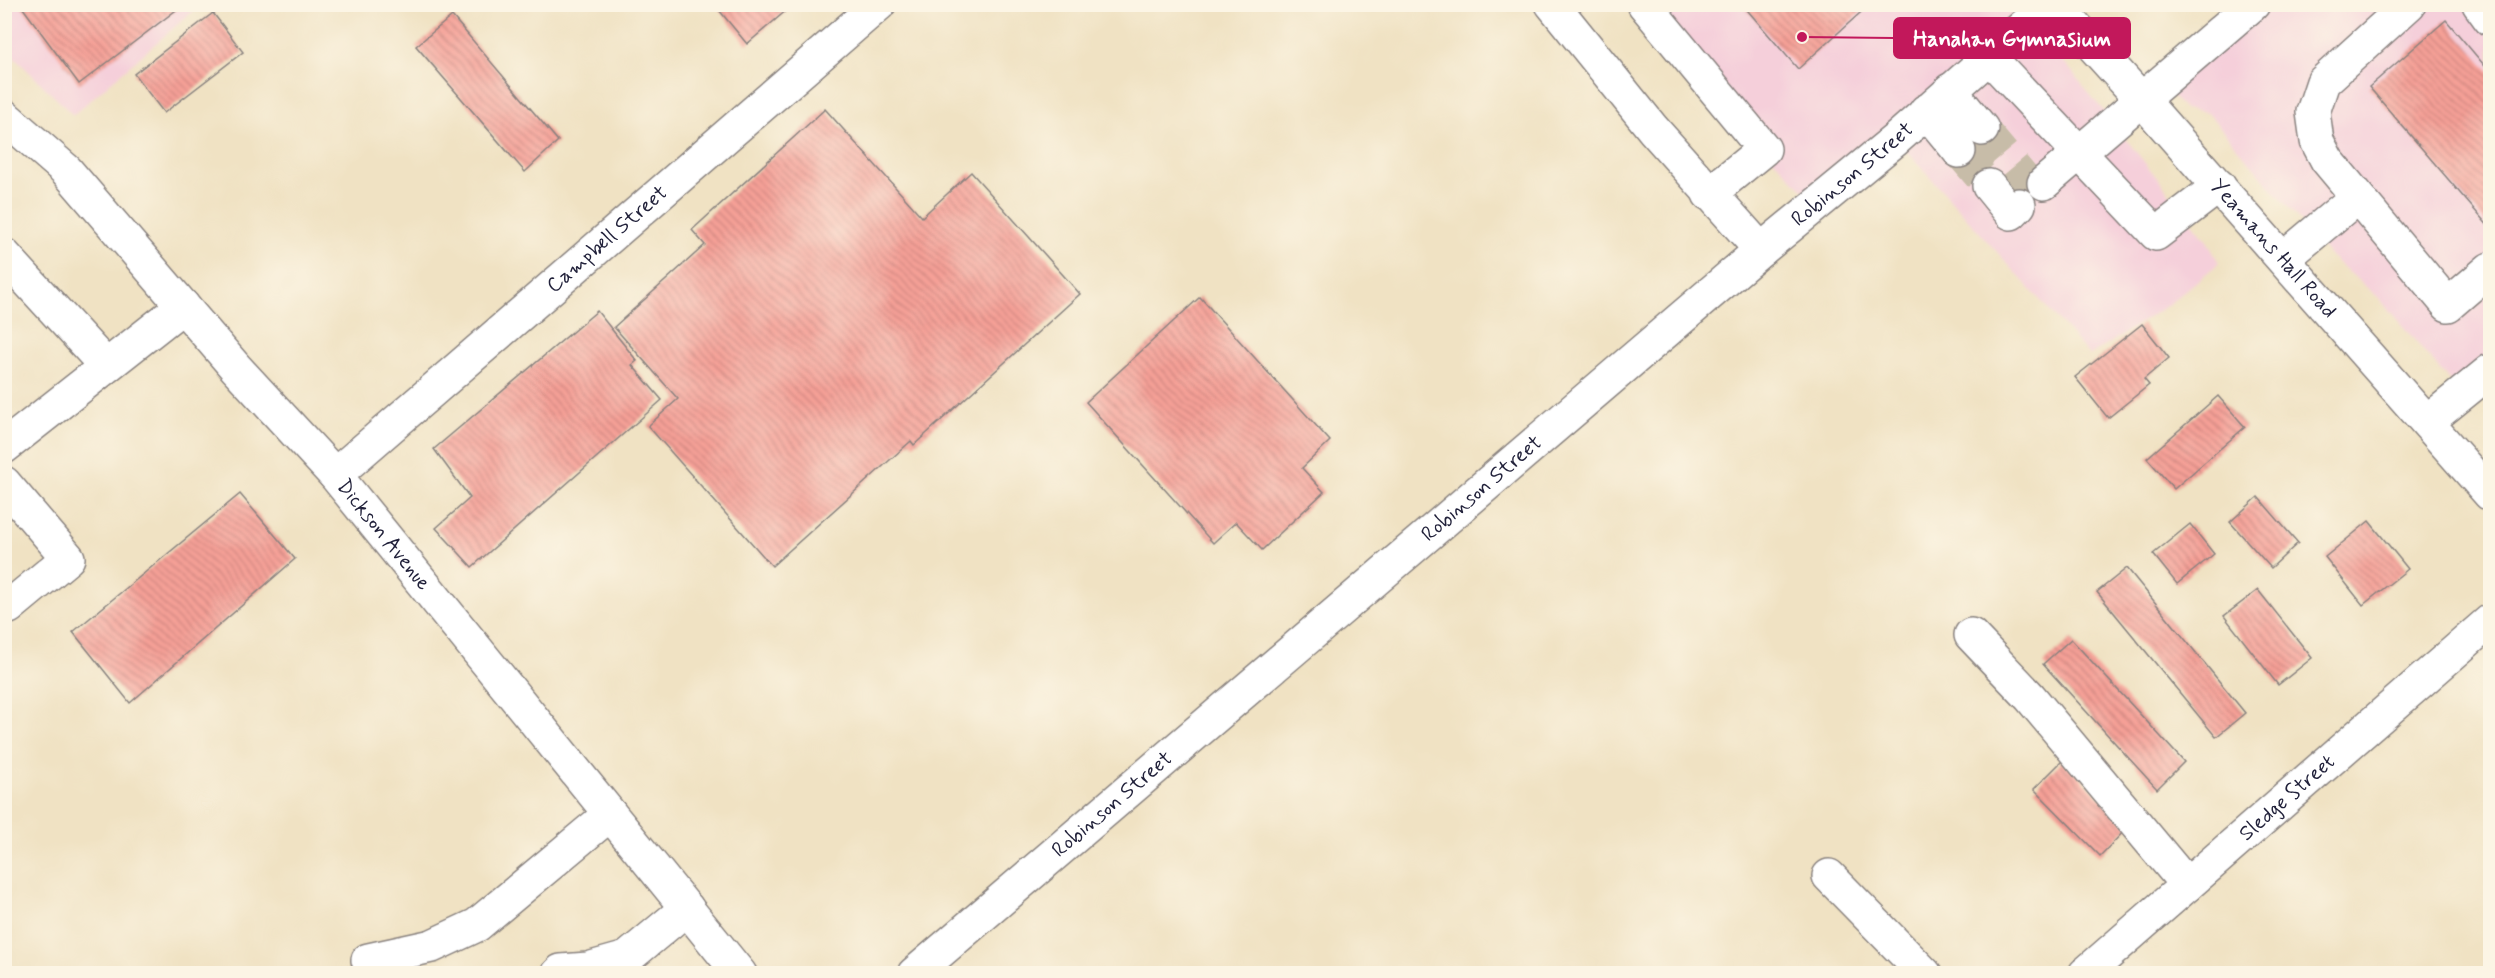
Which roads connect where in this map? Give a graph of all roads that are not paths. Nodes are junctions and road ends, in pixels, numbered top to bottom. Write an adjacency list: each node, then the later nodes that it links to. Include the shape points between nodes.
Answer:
1 (879, 4): 31 (street, Campbell Street)
2 (1552, 4): 19 (street)
3 (1644, 4): 19 (street, via 1764,149)
4 (2049, 4): 10 (street, Robinson Street)
5 (2055, 4): 12 (street, Yeamans Hall Road)
6 (2253, 4): 12 (street)
7 (2409, 4): 20 (street, via 2323,82 2313,112 2317,141)
8 (2479, 4): 9 (street)
9 (2490, 19)
10 (1988, 56): 11 (street, Robinson Street); 15 (street)
11 (1950, 90): 13 (street, Robinson Street); 13 (street, via 1970,140)
12 (2142, 100): 15 (street); 18 (street, Yeamans Hall Road)
13 (1926, 111): 22 (street, Robinson Street)
14 (4, 116): 26 (street, Dickson Avenue, via 66,171)
15 (2079, 153): 16 (street); 18 (street, via 2156,234)
16 (2044, 183)
17 (1989, 186): 21 (street, via 2011,213)
18 (2218, 186): 24 (street, Yeamans Hall Road)
19 (1709, 194): 22 (street)
20 (2357, 197): 24 (street); 25 (street, via 2448,305)
21 (2019, 206)
22 (1761, 250): 44 (street, Robinson Street)
23 (4, 255): 27 (street)
24 (2283, 259): 29 (street, Yeamans Hall Road)
25 (2490, 270)
26 (183, 306): 27 (street); 31 (street, Dickson Avenue)
27 (106, 366): 30 (street)
28 (2490, 370): 29 (street)
29 (2427, 422): 33 (street, Yeamans Hall Road)
30 (4, 447)
31 (335, 475): 37 (street, Dickson Avenue)
32 (4, 483): 34 (street, via 68,558 9,607)
33 (2490, 494)
34 (4, 600)
35 (2490, 621): 39 (street, Sledge Street)
36 (1971, 635): 39 (street, via 2031,697)
37 (610, 814): 40 (street, Dickson Avenue); 41 (street, via 477,925 432,946)
38 (1829, 876): 45 (street)
39 (2187, 885): 46 (street, Sledge Street)
40 (687, 908): 42 (street, via 627,958); 43 (street, Dickson Avenue)
41 (368, 960)
42 (558, 974)
43 (740, 974)
44 (914, 974)
45 (1925, 974)
46 (2085, 974)

